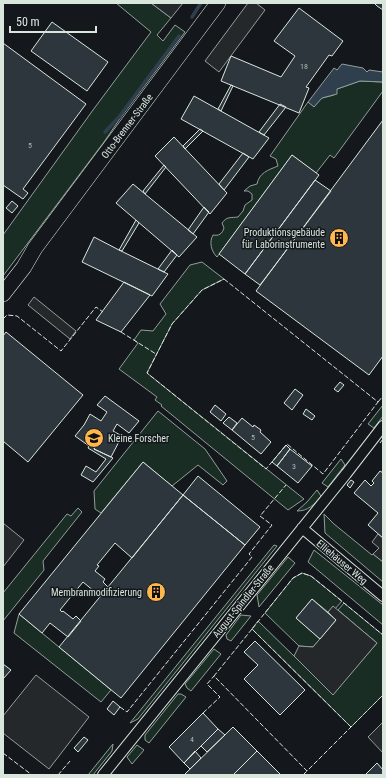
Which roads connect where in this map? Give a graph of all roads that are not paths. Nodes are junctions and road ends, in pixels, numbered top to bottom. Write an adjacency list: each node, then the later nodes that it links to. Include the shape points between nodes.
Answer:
1 (218, 3): 2 (main road, Otto-Brenner-Straße)
2 (35, 248): 3 (main road, Otto-Brenner-Straße); 4 (main road, Otto-Brenner-Straße)
3 (3, 284)
4 (3, 294)
5 (383, 426): 6 (street, August-Spindler-Straße)
6 (302, 528): 7 (street, Elliehäuser Weg); 8 (street, August-Spindler-Straße)
7 (383, 596)
8 (103, 775)

